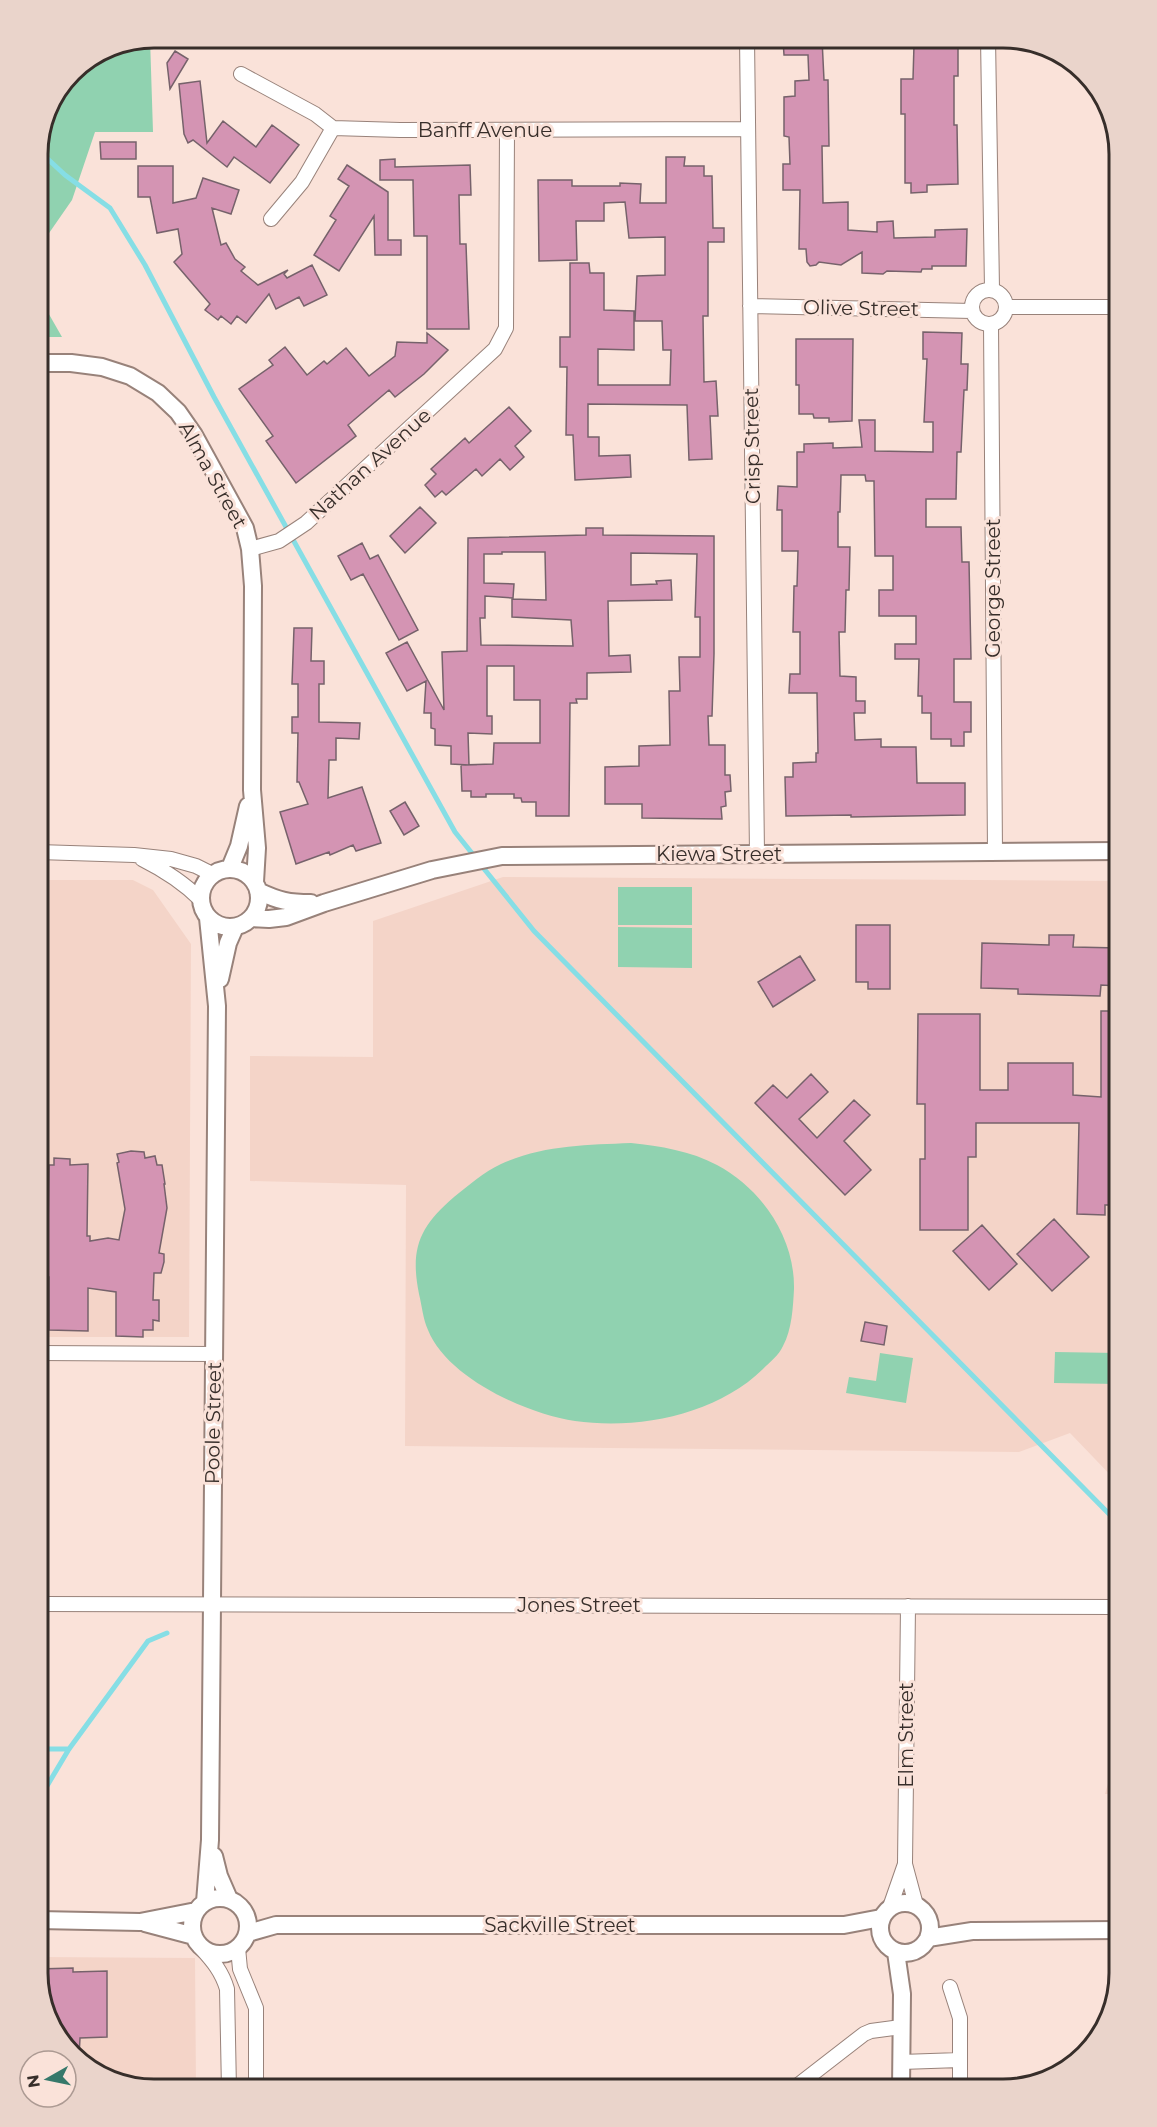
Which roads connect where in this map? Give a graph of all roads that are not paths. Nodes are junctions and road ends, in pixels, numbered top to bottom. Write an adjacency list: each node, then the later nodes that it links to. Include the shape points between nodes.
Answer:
1 (747, 48): 5 (street, Crisp Street)
2 (988, 48): 8 (street)
3 (241, 74): 4 (street)
4 (333, 128): 6 (street, Banff Avenue); 7 (street, via 302,182)
5 (748, 129): 6 (street, Banff Avenue); 9 (street, Crisp Street)
6 (507, 130): 15 (street, Nathan Avenue, via 507,303 506,328 501,338 488,358 302,525 279,541)
7 (271, 219)
8 (992, 289): 10 (street, via 1001,293); 12 (street, via 976,295)
9 (750, 306): 12 (street, Olive Street); 20 (street, Crisp Street)
10 (1007, 307): 11 (street); 13 (street, via 1004,316)
11 (1109, 307)
12 (972, 311): 13 (street, via 977,320)
13 (992, 324): 19 (street, George Street)
14 (48, 363): 15 (street, Alma Street, via 102,367 130,376 158,393 194,435 245,528)
15 (250, 549): 16 (street)
16 (252, 790): 22 (street); 24 (street)
17 (1109, 851): 19 (street, Kiewa Street)
18 (48, 852): 21 (street)
19 (995, 852): 20 (street, Kiewa Street)
20 (757, 854): 26 (street, Kiewa Street, via 523,854 455,865)
21 (134, 855): 23 (street, via 182,861); 25 (street, via 167,872)
22 (230, 868): 23 (street); 24 (street, via 248,875)
23 (212, 874): 25 (street)
24 (257, 887): 26 (street, Kiewa Street, via 277,900); 28 (street, via 259,901)
25 (201, 900): 27 (street)
26 (324, 903): 28 (street, Kiewa Street, via 286,917)
27 (208, 918): 29 (street, via 225,927); 30 (street, Poole Street)
28 (251, 918): 29 (street)
29 (235, 927): 30 (street, Poole Street, via 223,962)
30 (217, 1006): 32 (street, Poole Street)
31 (48, 1353): 32 (street)
32 (214, 1354): 34 (street, Poole Street)
33 (48, 1604): 34 (street, Jones Street)
34 (211, 1605): 35 (street, Jones Street); 37 (street, Poole Street)
35 (908, 1606): 36 (street, Jones Street); 38 (street, Elm Street)
36 (1109, 1607)
37 (210, 1840): 39 (street, Poole Street); 41 (street, Poole Street)
38 (905, 1864): 40 (street, Elm Street); 44 (street, Elm Street)
39 (229, 1899): 41 (street, via 221,1897); 42 (street)
40 (916, 1905): 43 (street); 44 (street, via 907,1902)
41 (200, 1906): 46 (street); 52 (street, via 192,1919)
42 (244, 1911): 47 (street, Sackville Street); 50 (street)
43 (928, 1917): 49 (street); 51 (street)
44 (884, 1919): 47 (street, Sackville Street, via 844,1925); 54 (street, via 888,1947)
45 (48, 1920): 46 (street)
46 (140, 1922): 52 (street)
47 (276, 1925): 50 (street, Sackville Street)
48 (1109, 1930): 49 (street)
49 (972, 1931): 51 (street)
50 (248, 1933): 53 (street)
51 (928, 1938): 55 (street)
52 (197, 1942): 53 (street, via 213,1954); 61 (street, via 217,1965 227,1989)
53 (238, 1948): 62 (street, via 240,1969 256,2008)
54 (896, 1952): 55 (street); 57 (street)
55 (914, 1952): 57 (street)
56 (950, 1987): 59 (street, via 960,2018)
57 (902, 1994): 58 (street)
58 (901, 2027): 60 (street); 63 (street, via 864,2034)
59 (960, 2060): 60 (street); 65 (street)
60 (901, 2062): 64 (street)
61 (229, 2079)
62 (256, 2079)
63 (808, 2079)
64 (901, 2079)
65 (960, 2079)

